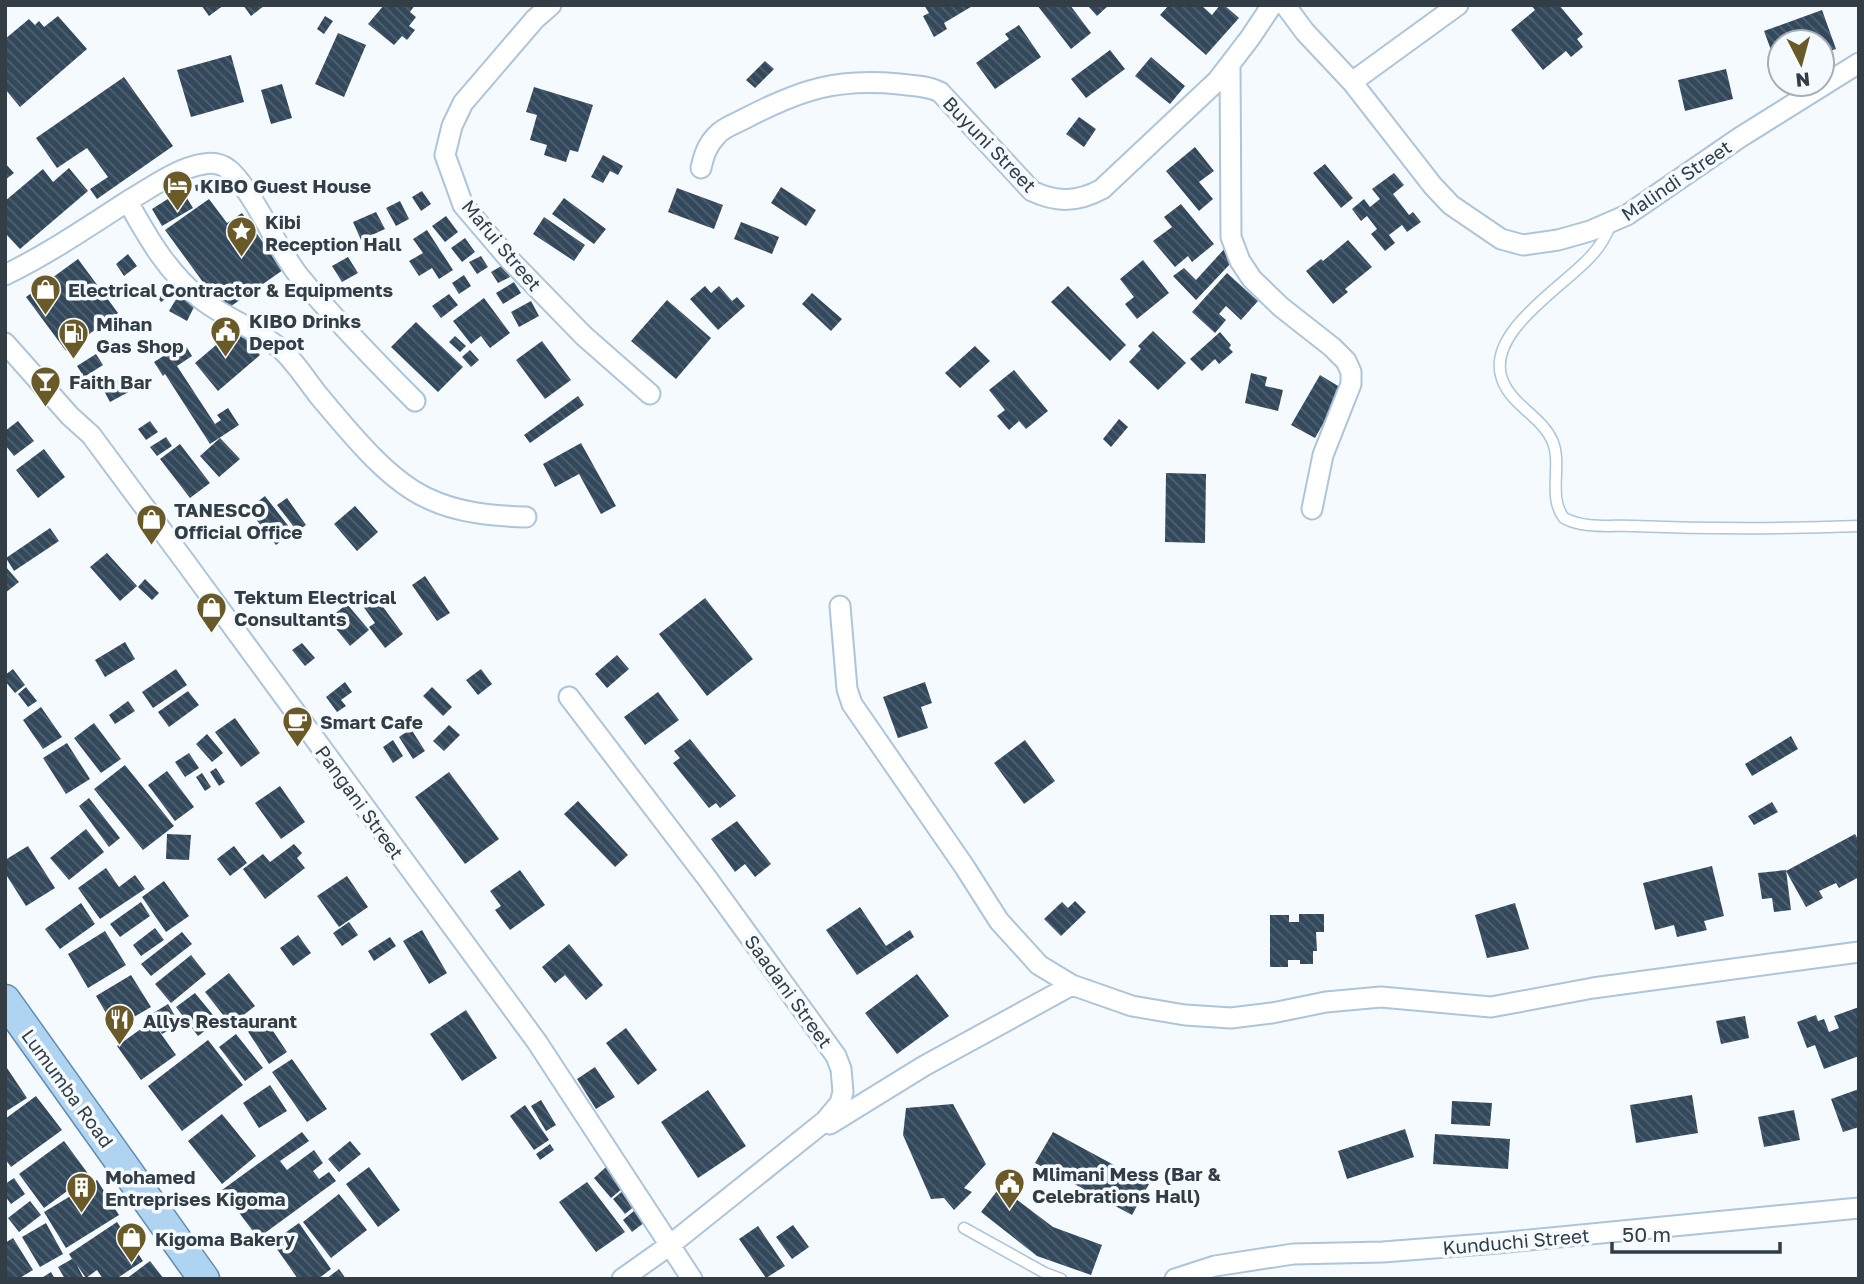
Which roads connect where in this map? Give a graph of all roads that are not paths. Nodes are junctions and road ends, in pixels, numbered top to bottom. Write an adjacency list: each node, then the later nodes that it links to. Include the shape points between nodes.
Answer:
1 (551, 5): 13 (street, Mafui Street, via 463,103 445,155 463,205 509,259 584,336)
2 (1272, 5): 6 (street, Buyuni Street)
3 (1285, 5): 7 (street, Malindi Street)
4 (1458, 5): 7 (street)
5 (1859, 62): 10 (street, Malindi Street)
6 (1230, 65): 8 (street, Buyuni Street, via 1102,189 1078,199 1056,199 1032,191 940,92 892,84 828,85 795,95 719,132); 15 (street, via 1231,237 1240,261 1281,307 1332,346 1351,372 1351,384 1323,455)
7 (1352, 82): 10 (street, Malindi Street, via 1451,205 1501,239 1523,245 1558,240)
8 (701, 168)
9 (128, 202): 11 (street); 14 (street, via 184,169 220,163 247,191 298,274); 16 (street, via 165,263 184,284 283,351 397,479 427,498 458,508)
10 (1612, 222): 17 (lane, via 1591,256 1530,312 1500,353 1502,379 1511,396 1547,431 1555,447 1560,513 1570,521 1599,525)
11 (5, 275)
12 (5, 343): 26 (street, Pangani Street, via 91,435 186,563 537,1042)
13 (650, 394)
14 (415, 401)
15 (1312, 509)
16 (526, 517)
17 (1859, 526)
18 (840, 606): 21 (street, via 852,704 999,921 1040,965)
19 (569, 697): 23 (street, Saadani Street, via 836,1056 843,1081 840,1103)
20 (1859, 952): 21 (street, via 1593,988 1491,1007 1381,997 1231,1018 1132,1006)
21 (1072, 985): 23 (street, via 923,1066)
22 (5, 1000): 27 (main road, Lumumba Road)
23 (802, 1142): 26 (street, Saadani Street)
24 (1859, 1208): 31 (street, Kunduchi Street, via 1498,1243 1293,1254 1215,1266)
25 (964, 1228): 30 (lane)
26 (670, 1245): 28 (street, Saadani Street); 29 (street, Pangani Street)
27 (204, 1279)
28 (622, 1279)
29 (692, 1279)
30 (1061, 1279)
31 (1175, 1279)

